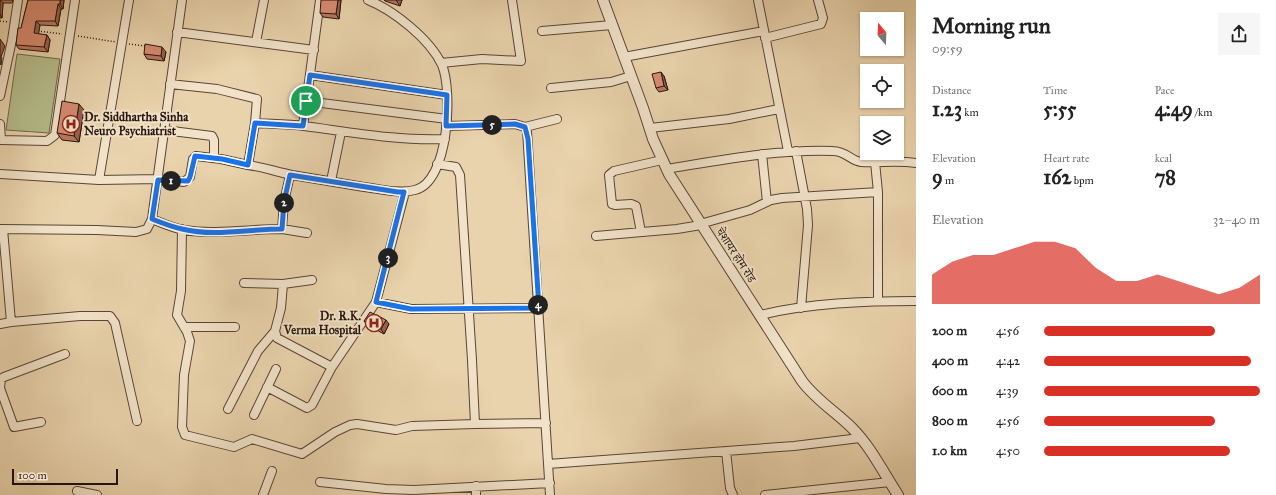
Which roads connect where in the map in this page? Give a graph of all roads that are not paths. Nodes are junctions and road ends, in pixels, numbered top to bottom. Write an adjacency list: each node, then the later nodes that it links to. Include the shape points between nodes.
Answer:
1 (18, 0): 25 (street)
2 (75, 0): 38 (street, via 55,135 47,141)
3 (128, 0): 49 (street)
4 (182, 0): 13 (street)
5 (264, 0): 16 (street)
6 (320, 0): 17 (street)
7 (368, 0): 19 (street, via 383,6 399,18 423,40)
8 (512, 0): 19 (street, via 521,61 482,59)
9 (603, 0): 12 (street, चेशायर होम रोड)
10 (758, 0): 15 (street)
11 (818, 0): 15 (street, via 822,24)
12 (612, 25): 14 (street); 18 (street, चेशायर होम रोड)
13 (177, 32): 16 (street); 22 (street)
14 (542, 32)
15 (765, 35): 18 (street); 27 (street)
16 (256, 42): 17 (street)
17 (314, 50): 20 (street)
18 (624, 57): 21 (street, चेशायर होम रोड)
19 (441, 63): 24 (street)
20 (310, 75): 24 (street); 26 (street)
21 (631, 76): 23 (street, via 611,82); 34 (street, चेशायर होम रोड)
22 (170, 84): 30 (street, via 217,89 256,99); 35 (street)
23 (551, 88)
24 (447, 95): 29 (street)
25 (0, 96)
26 (306, 101): 29 (street); 32 (street)
27 (779, 109): 34 (street, via 729,119); 39 (street)
28 (557, 119): 33 (street)
29 (447, 122): 33 (street, via 515,124); 37 (street)
30 (255, 123): 32 (street); 46 (street)
31 (0, 124): 38 (street)
32 (303, 126): 36 (street)
33 (525, 127): 72 (street, via 528,139)
34 (650, 128): 45 (street, चेशायर होम रोड)
35 (164, 130): 41 (street, via 212,136); 50 (street)
36 (341, 132): 37 (street); 51 (street)
37 (445, 139): 44 (street)
38 (0, 143)
39 (792, 151): 40 (street); 42 (street, via 834,151 847,154 857,161); 54 (street)
40 (762, 154): 45 (street); 55 (street)
41 (214, 158): 46 (street); 50 (street, via 195,156 190,177 186,182)
42 (875, 162): 43 (street, via 894,160); 53 (street)
43 (916, 163)
44 (437, 164): 52 (street, via 430,181 416,190); 74 (street, via 456,166 459,172)
45 (664, 164): 57 (street, चेशायर होम रोड); 61 (street, via 609,175 612,204 636,206)
46 (248, 165): 48 (street)
47 (0, 174): 49 (street)
48 (290, 175): 51 (street); 60 (street)
49 (99, 180): 50 (street)
50 (158, 180): 56 (street)
51 (331, 181): 52 (street)
52 (404, 192): 70 (street)
53 (878, 192): 54 (street); 69 (street)
54 (804, 197): 55 (street); 73 (street, via 808,226)
55 (767, 202): 57 (street, via 750,210)
56 (152, 219): 58 (street, via 147,229 140,232); 59 (street)
57 (700, 224): 61 (street); 75 (street, चेशायर होम रोड)
58 (2, 229): 64 (street)
59 (182, 229): 60 (street, via 214,233); 78 (street, via 181,291 177,315)
60 (282, 229): 62 (street)
61 (641, 232): 63 (street)
62 (307, 233)
63 (596, 236)
64 (3, 269): 68 (street)
65 (312, 280): 67 (street)
66 (244, 283): 67 (street)
67 (283, 284): 80 (street, via 281,308)
68 (4, 294): 76 (street)
69 (878, 301): 71 (street); 73 (street)
70 (376, 302): 74 (street, via 411,309); 82 (street)
71 (916, 302)
72 (539, 308): 74 (street); 90 (street)
73 (801, 308): 75 (street)
74 (469, 310): 91 (street)
75 (760, 315): 92 (street, चेशायर होम रोड, via 808,389)
76 (11, 322): 77 (street); 88 (street, via 110,316 115,323)
77 (0, 324)
78 (184, 326): 79 (street); 91 (street, via 190,341 184,375 182,427 183,433 189,436 234,446 252,439 302,454 350,425 396,430 409,426)
79 (235, 327)
80 (275, 331): 82 (street, via 278,339); 86 (street, via 258,351)
81 (65, 354): 84 (street, via 4,377)
82 (332, 367): 85 (street, via 309,408)
83 (276, 369): 85 (street)
84 (0, 388): 89 (street, via 14,427)
85 (267, 388): 87 (street)
86 (228, 409)
87 (254, 414)
88 (137, 420)
89 (40, 422)
90 (546, 423): 91 (street); 94 (street)
91 (475, 424)
92 (860, 438): 93 (street); 97 (street, चेशायर होम रोड)
93 (726, 451): 94 (street); 105 (street)
94 (548, 464): 98 (street)
95 (272, 471): 102 (street)
96 (320, 482): 99 (street, via 400,489)
97 (890, 482): 106 (street); 107 (street, चेशायर होम रोड)
98 (550, 483): 99 (street); 104 (street)
99 (476, 486): 103 (street)
100 (77, 492): 101 (street)
101 (97, 495)
102 (263, 495)
103 (476, 495)
104 (550, 495)
105 (733, 495)
106 (765, 495)
107 (898, 495)

